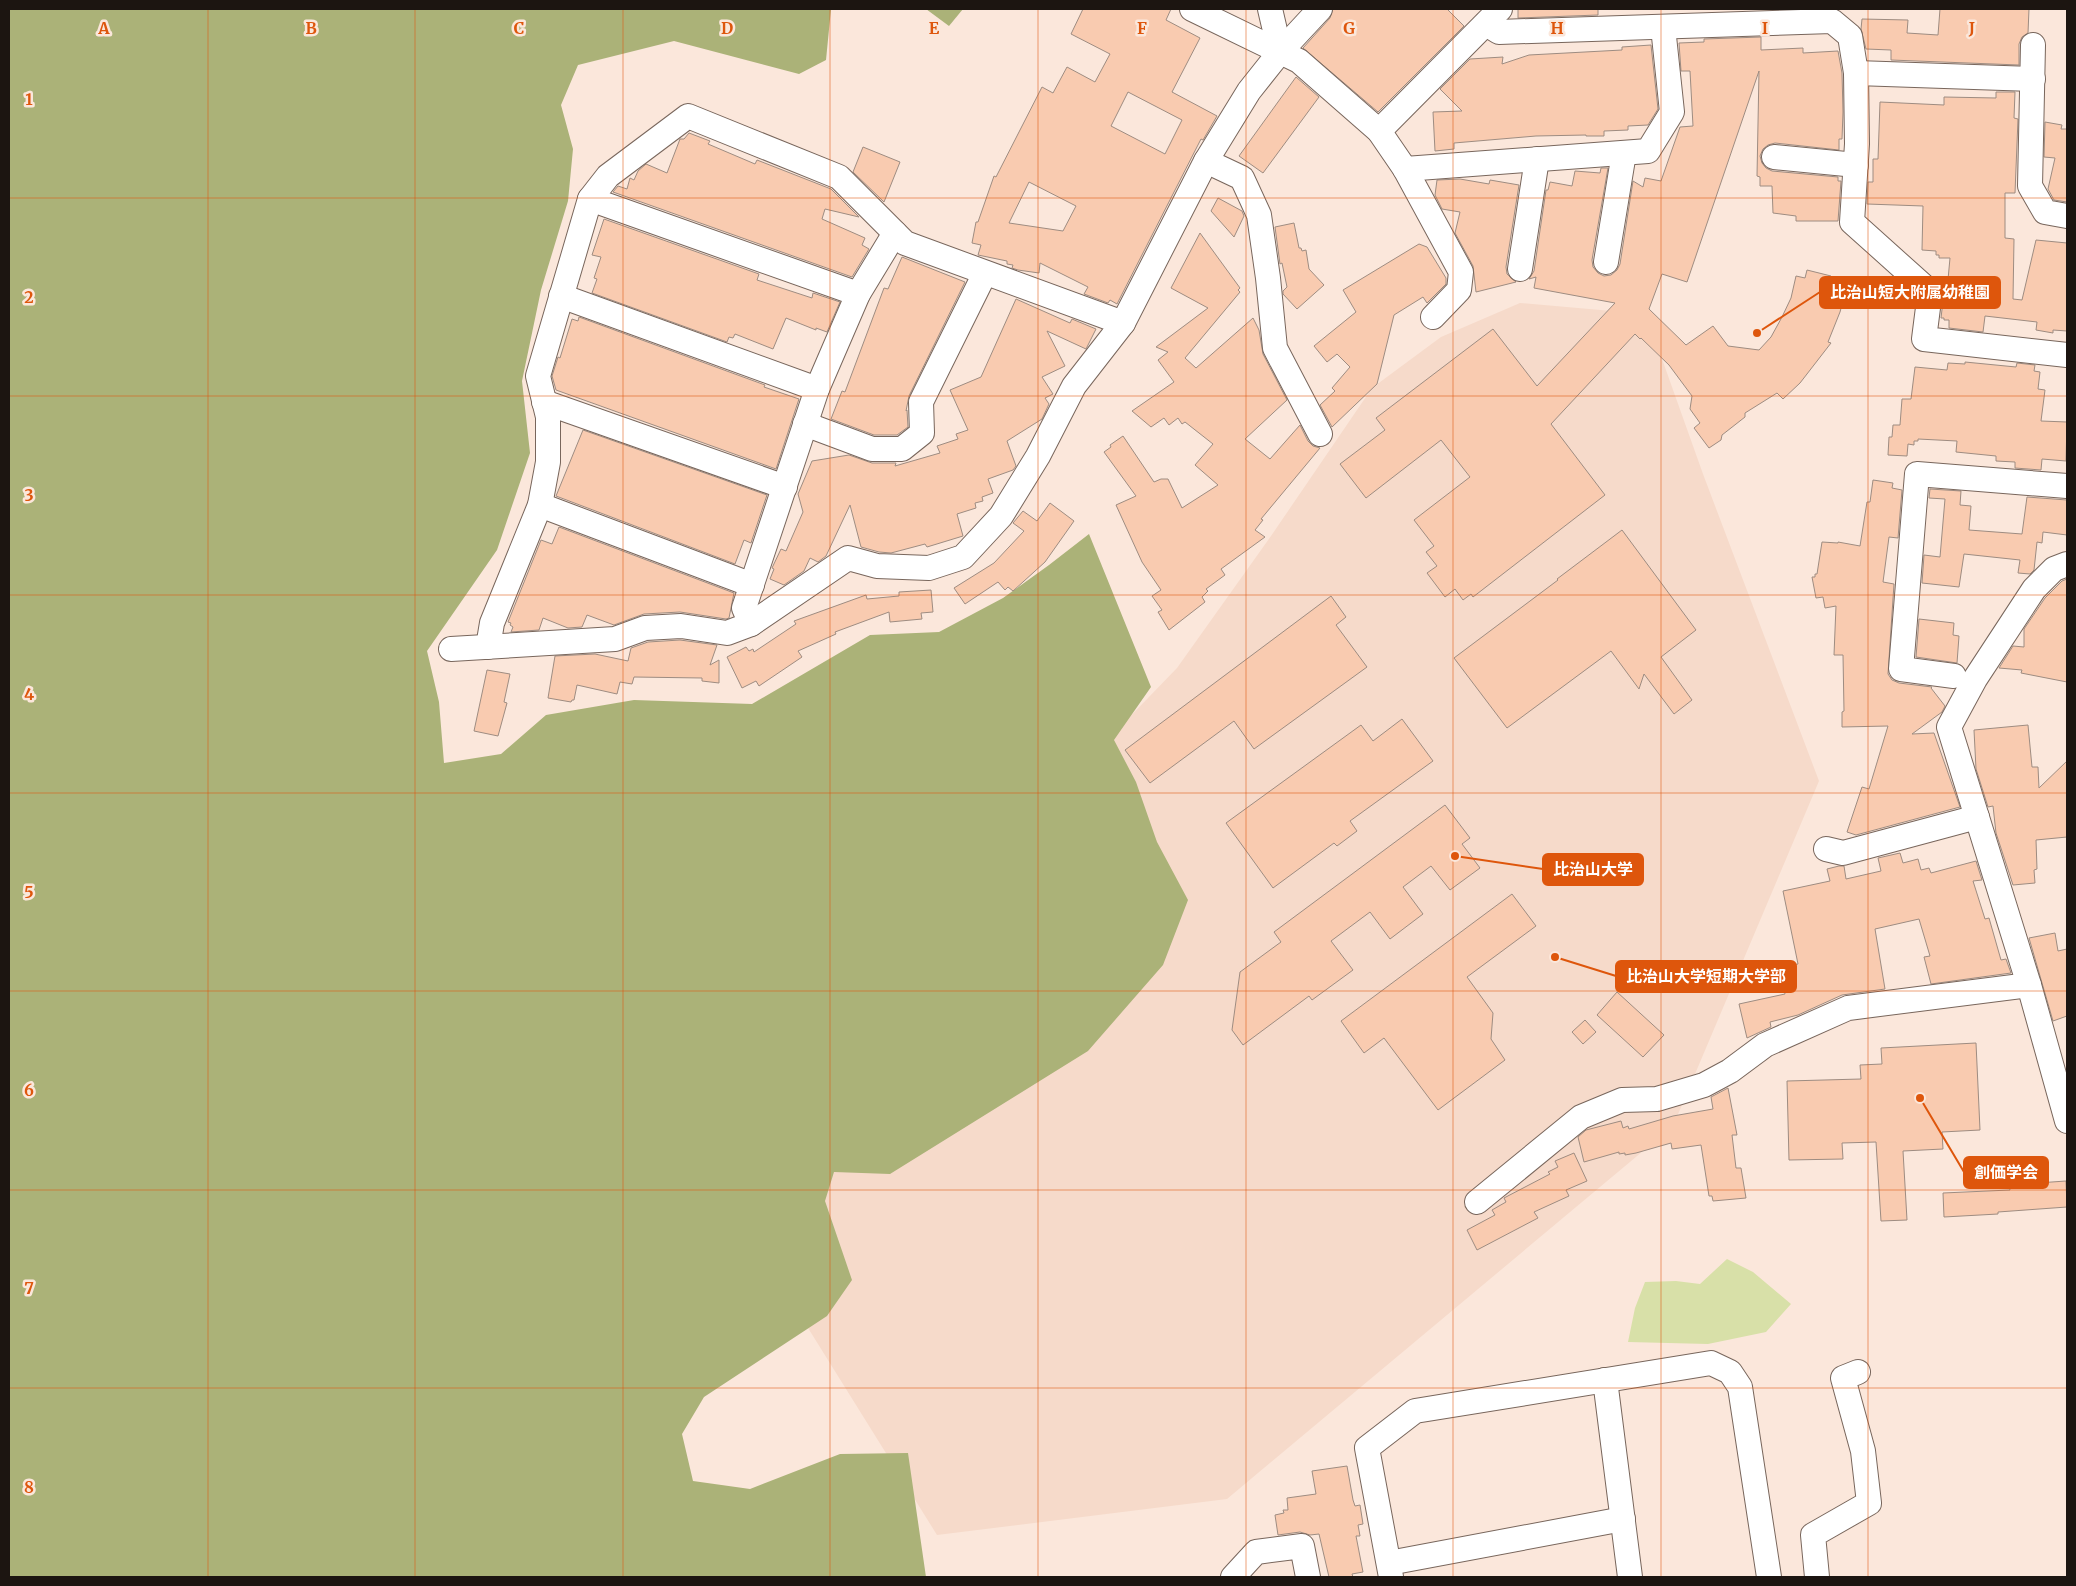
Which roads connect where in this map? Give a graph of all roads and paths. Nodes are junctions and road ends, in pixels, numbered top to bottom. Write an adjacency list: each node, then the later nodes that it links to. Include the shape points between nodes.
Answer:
1 (1192, 9): 7 (street)
2 (1270, 9): 7 (street)
3 (1320, 9): 7 (street)
4 (1493, 16): 5 (street, via 1499,32); 10 (street)
5 (1663, 26): 8 (street, via 1832,21 1850,36); 11 (street, via 1672,112 1648,151)
6 (2034, 45): 9 (street)
7 (1280, 52): 10 (street, via 1299,61); 14 (street, via 1249,91)
8 (1856, 73): 9 (street); 15 (street)
9 (2033, 78): 18 (street, via 2030,186 2045,212)
10 (1379, 131): 16 (street)
11 (1624, 153): 13 (street); 20 (street)
12 (1774, 157): 15 (street)
13 (1537, 159): 16 (street); 21 (street)
14 (1206, 161): 26 (street); 31 (street, via 1242,178 1259,215 1275,348)
15 (1856, 165): 27 (street, via 1852,222 1930,292 1924,339)
16 (1405, 169): 25 (street, via 1461,272 1459,290)
17 (590, 199): 19 (street, via 608,176 688,116 839,177); 23 (street); 24 (street)
18 (2067, 216)
19 (895, 233): 22 (street, via 905,243); 23 (street)
20 (1606, 262)
21 (1520, 268)
22 (985, 273): 26 (street); 30 (street, via 922,402 922,433 902,449 872,449)
23 (858, 294): 28 (street)
24 (561, 296): 28 (street); 29 (street, via 538,376)
25 (1434, 317)
26 (1123, 323): 37 (street, via 1074,386 1038,456 1000,516 962,558 929,568 877,566 848,558)
27 (2067, 354)
28 (817, 389): 30 (street)
29 (544, 402): 33 (street); 34 (street, via 548,417 548,462)
30 (806, 424): 33 (street)
31 (1320, 434)
32 (2067, 486): 40 (street, via 1917,474 1901,669)
33 (785, 487): 36 (street)
34 (540, 505): 36 (street); 38 (street, via 492,623)
35 (2067, 564): 41 (street, via 2054,569 2034,588 1975,679 1949,727)
36 (752, 585): 37 (street, via 744,608)
37 (751, 624): 38 (street, via 727,634 681,626 645,628 615,639)
38 (488, 647): 39 (street)
39 (451, 650)
40 (1954, 676)
41 (1977, 817): 42 (street, via 1843,852); 43 (street)
42 (1826, 849)
43 (2028, 985): 44 (street); 45 (street, via 1848,1008 1765,1045 1730,1071 1704,1085 1657,1099 1622,1100 1581,1117)
44 (2067, 1120)
45 (1477, 1202)
46 (1858, 1372): 54 (street, via 1843,1378 1863,1451 1869,1503 1813,1535)
47 (1605, 1380): 48 (street); 49 (street, via 1415,1412 1367,1448); 53 (street, via 1711,1363 1730,1372 1740,1387)
48 (1623, 1519): 49 (street); 52 (street)
49 (1390, 1570)
50 (1233, 1577): 51 (street, via 1256,1552 1302,1546)
51 (1308, 1577)
52 (1630, 1577)
53 (1769, 1577)
54 (1817, 1577)

